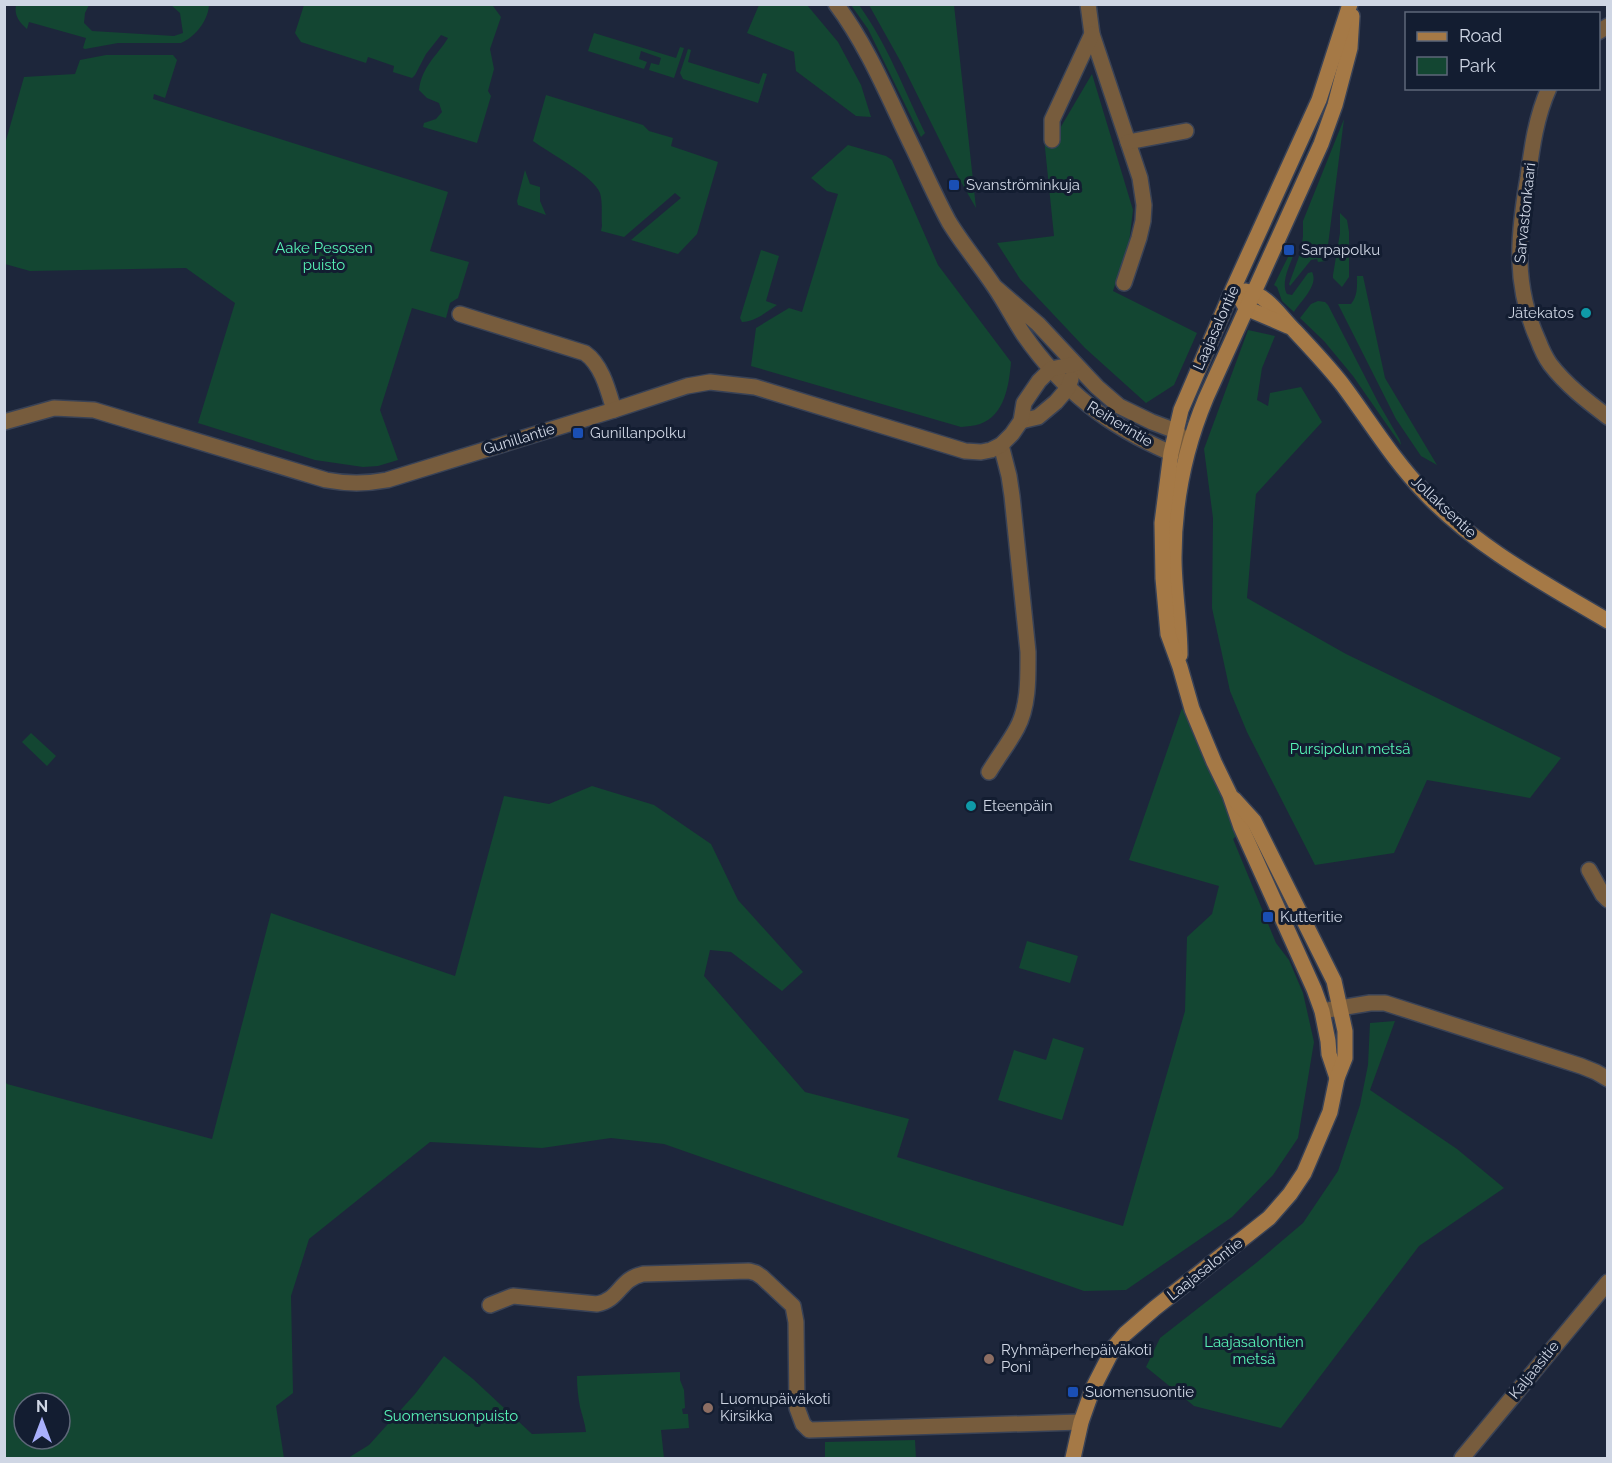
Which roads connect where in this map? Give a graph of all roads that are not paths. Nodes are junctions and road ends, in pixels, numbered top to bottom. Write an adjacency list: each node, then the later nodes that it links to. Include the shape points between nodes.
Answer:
1 (836, 4): 10 (street, Reiherintie, via 874,66 949,222)
2 (1088, 4): 4 (street)
3 (1351, 4): 11 (main road, Laajasalontie, via 1319,100); 12 (main road, Laajasalontie, via 1350,48 1335,105 1292,213)
4 (1092, 34): 7 (street, via 1052,120); 8 (street)
5 (1548, 90): 20 (street, Sarvastonkaari, via 1536,126 1526,189 1519,256 1521,289 1531,324 1549,362)
6 (1186, 131): 8 (street)
7 (1052, 140)
8 (1128, 142): 9 (street, via 1144,205 1138,242)
9 (1124, 283)
10 (995, 287): 16 (street, Reiherintie, via 1038,324); 17 (street, Reiherintie, via 1024,335)
11 (1233, 289): 12 (main road, Jollaksentie); 13 (main road, Jollaksentie); 23 (main road, Laajasalontie, via 1181,410)
12 (1254, 292): 13 (main road, Laajasalontie); 14 (main road, Jollaksentie)
13 (1246, 308): 14 (main road, Jollaksentie); 25 (main road, Laajasalontie, via 1198,417)
14 (1267, 310): 27 (main road, Jollaksentie, via 1317,353 1424,493 1509,561)
15 (460, 314): 19 (street, via 585,353 597,366)
16 (1075, 364): 17 (street); 18 (street); 23 (street, Reiherintie, via 1119,406)
17 (1051, 369): 18 (street, Reiherintie); 21 (street, via 1024,403)
18 (1068, 388): 21 (street, via 1038,417); 26 (street, Reiherintie, via 1115,425)
19 (614, 410): 22 (street, Gunillantie, via 368,484 326,480 94,410 54,408); 24 (street, Gunillantie, via 687,386 728,383 755,387 964,451 981,452)
20 (1608, 417)
21 (1021, 421): 24 (street)
22 (4, 423)
23 (1176, 431): 25 (street, Reiherintie); 26 (main road, Laajasalontie)
24 (1001, 445): 29 (street, via 1012,496 1028,677 1018,726)
25 (1190, 446): 26 (street, Reiherintie); 28 (main road, Laajasalontie, via 1179,498 1174,557)
26 (1170, 453): 28 (main road, Laajasalontie, via 1162,523 1163,578 1168,634)
27 (1608, 621)
28 (1180, 667): 30 (main road, Laajasalontie, via 1192,709)
29 (989, 772)
30 (1230, 795): 33 (main road, Laajasalontie, via 1254,821 1325,961); 34 (main road, Laajasalontie)
31 (1589, 870): 32 (street)
32 (1608, 900)
33 (1341, 1007): 34 (street); 35 (main road, Laajasalontie, via 1345,1058); 36 (street, via 1393,1005)
34 (1322, 1011): 35 (main road, Laajasalontie)
35 (1337, 1078): 39 (main road, Laajasalontie, via 1323,1132 1290,1194 1269,1218 1125,1334 1106,1362)
36 (1607, 1078)
37 (1608, 1282): 41 (street, Kaljaasitie)
38 (490, 1305): 39 (street, via 513,1296 597,1304 610,1300 629,1279 643,1274 749,1271 762,1277 793,1306 797,1408 809,1430)
39 (1081, 1422): 40 (main road, Laajasalontie)
40 (1073, 1458)
41 (1462, 1458)

